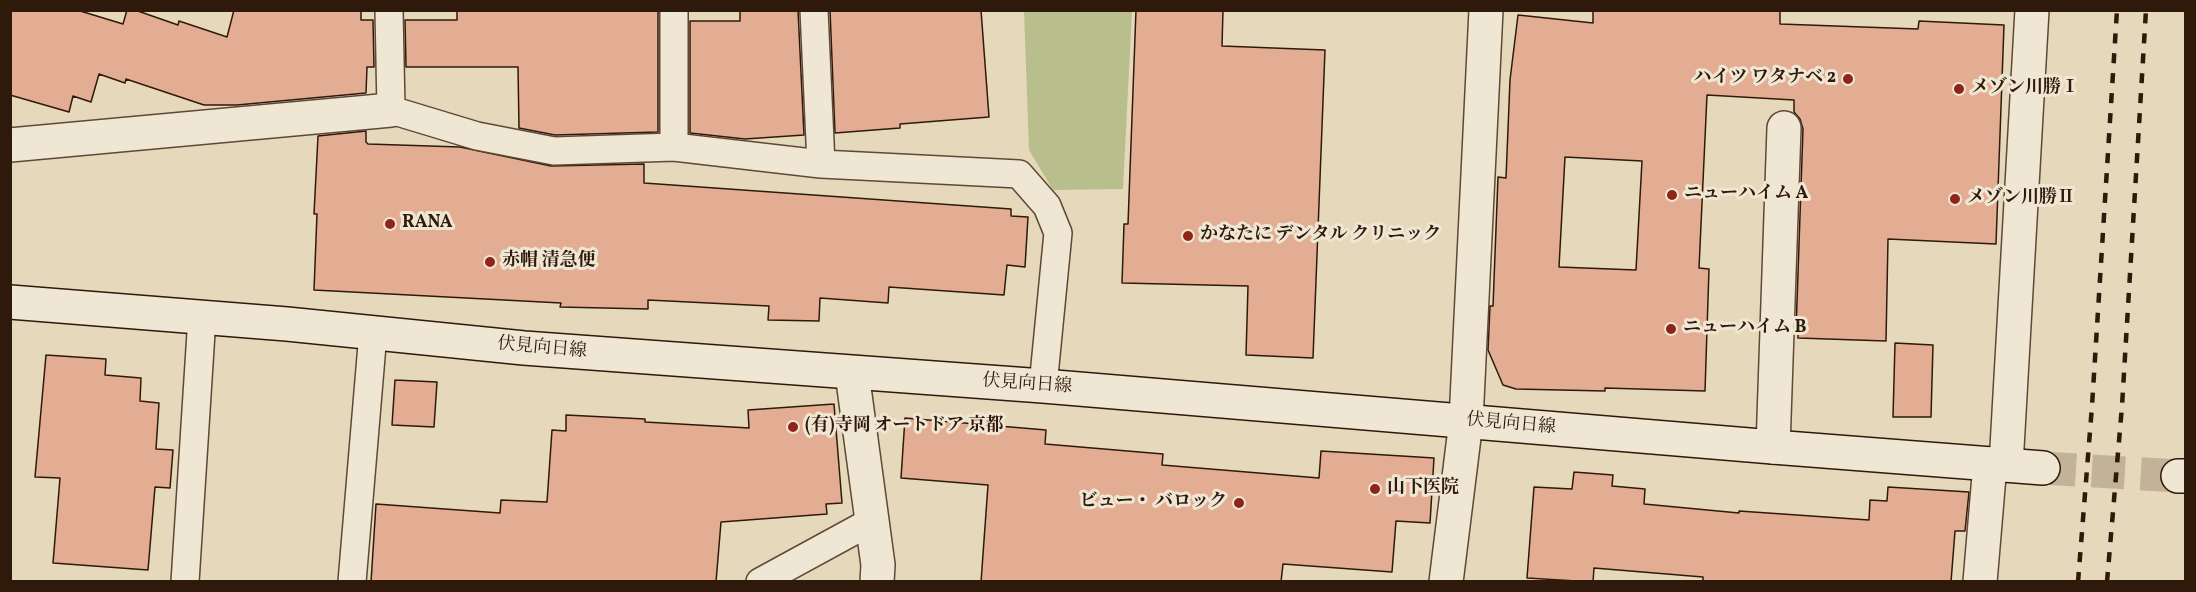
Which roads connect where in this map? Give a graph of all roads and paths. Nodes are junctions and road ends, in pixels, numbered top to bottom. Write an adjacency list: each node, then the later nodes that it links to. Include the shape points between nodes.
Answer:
1 (389, 10): 6 (lane)
2 (674, 10): 9 (lane)
3 (814, 10): 10 (lane)
4 (1486, 10): 16 (street)
5 (2032, 10): 18 (street)
6 (391, 110): 8 (street); 9 (lane, via 477,136 554,151)
7 (1784, 128): 17 (street)
8 (10, 145)
9 (674, 147): 10 (lane)
10 (821, 164): 15 (lane, via 1019,174 1047,206 1058,233)
11 (10, 302): 12 (street, 伏見向日線)
12 (202, 316): 13 (street, 伏見向日線); 21 (lane)
13 (373, 333): 14 (street, 伏見向日線); 22 (lane)
14 (852, 373): 15 (street, 伏見向日線); 20 (street)
15 (1043, 386): 16 (street, 伏見向日線)
16 (1466, 422): 17 (street, 伏見向日線); 25 (street)
17 (1773, 447): 18 (street, 伏見向日線)
18 (1998, 464): 19 (street, 伏見向日線); 26 (street)
19 (2043, 468)
20 (872, 521): 23 (lane); 24 (street)
21 (185, 582)
22 (352, 582)
23 (760, 582)
24 (877, 582)
25 (1446, 582)
26 (1980, 582)

